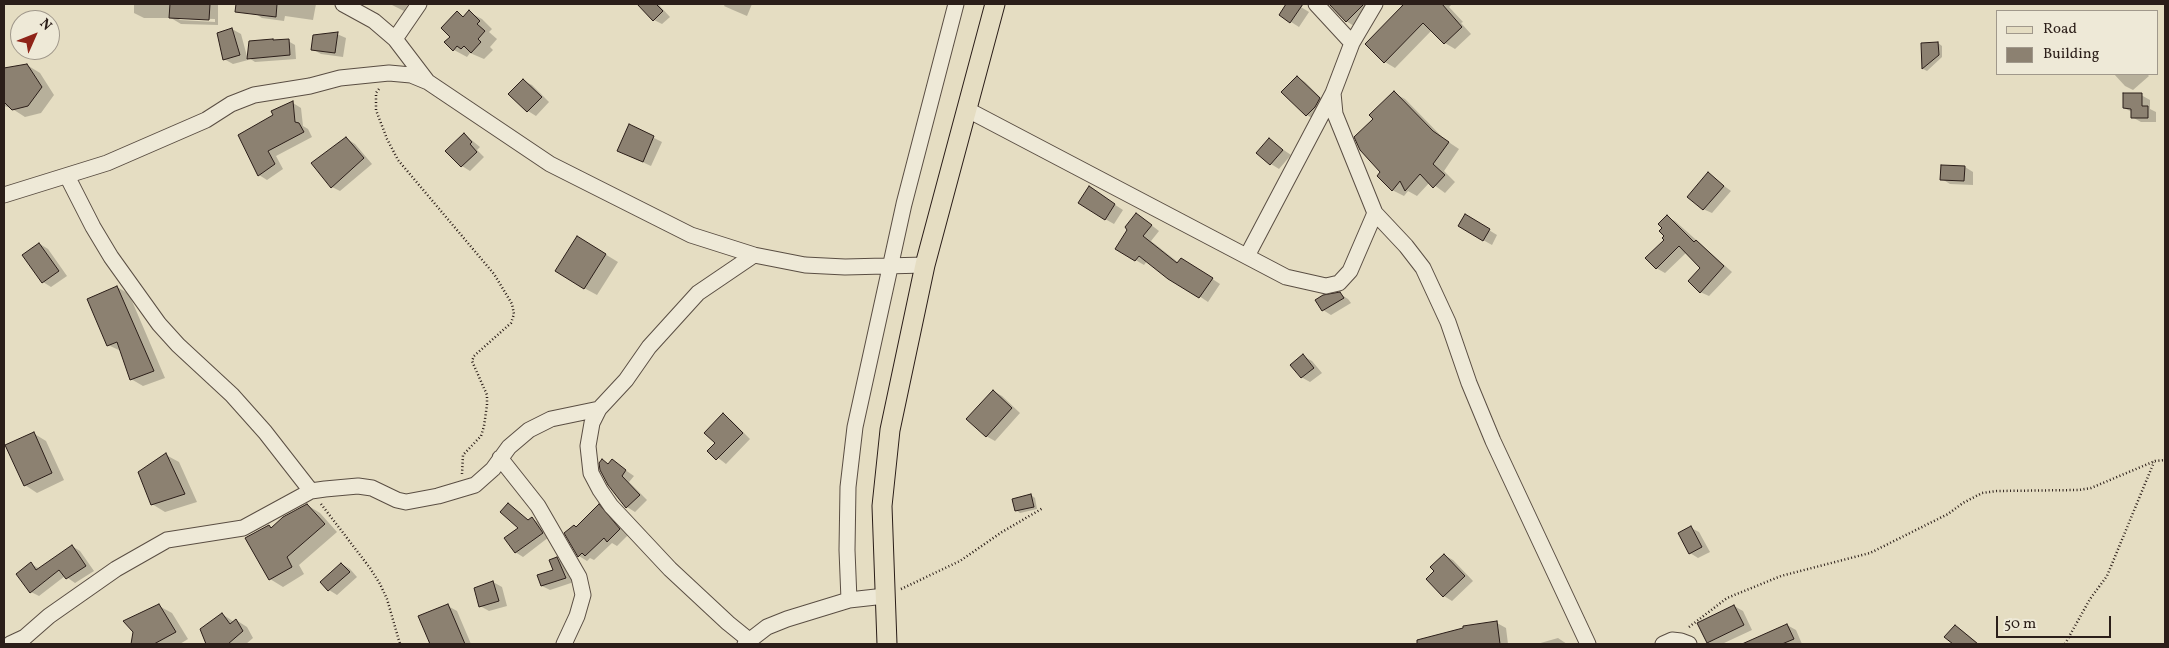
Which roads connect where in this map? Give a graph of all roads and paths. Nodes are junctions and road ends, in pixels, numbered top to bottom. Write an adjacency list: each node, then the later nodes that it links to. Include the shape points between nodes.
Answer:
1 (343, 4): 7 (street, via 374,21)
2 (419, 4): 7 (street)
3 (956, 4): 19 (street)
4 (995, 4): 12 (main road)
5 (1316, 4): 8 (street)
6 (1375, 4): 8 (street)
7 (394, 40): 10 (street)
8 (1352, 43): 11 (street)
9 (388, 73): 10 (street, via 410,75); 13 (street, via 340,78 254,95 231,104 206,120 107,163); 24 (path, via 376,93 375,102 394,153 494,274 512,304 514,314 511,323 472,361 487,395 487,405 481,436 463,455)
10 (428, 82): 16 (street, via 550,164 691,235)
11 (1333, 93): 15 (street, via 1335,114); 17 (street)
12 (968, 110): 17 (street); 18 (main road)
13 (67, 176): 14 (street); 25 (street, via 107,250 159,324 232,395)
14 (4, 195)
15 (1375, 213): 17 (street, via 1350,271 1339,283 1326,286 1286,277); 35 (street, via 1423,268 1448,322 1493,441)
16 (754, 255): 19 (street, via 805,265); 20 (street, via 698,294 649,347 626,380)
17 (1247, 256)
18 (925, 265): 19 (street); 27 (main road, via 890,430 882,506)
19 (889, 267): 28 (street, via 855,426 848,486)
20 (599, 409): 21 (street, via 551,419 530,430); 29 (street, via 592,423 588,446 591,473 600,490 670,569)
21 (500, 458): 24 (street, via 483,478); 33 (street, via 538,506 579,577 582,595 577,616)
22 (2165, 460): 23 (path)
23 (2155, 461): 30 (path, via 2091,488 1982,493 1870,553 1781,576 1727,598); 37 (path, via 2107,576)
24 (461, 489): 25 (street, via 406,502 372,488 358,486)
25 (311, 492): 31 (street, via 243,528 167,540 116,569); 32 (path, via 380,584)
26 (1042, 508): 27 (path, via 960,561)
27 (885, 596): 28 (street); 34 (main road)
28 (849, 600): 29 (street, via 767,627)
29 (747, 642)
30 (1668, 642): 36 (street)
31 (10, 644)
32 (400, 644)
33 (564, 644)
34 (887, 644)
35 (1588, 644)
36 (1689, 644)
37 (2065, 644)

